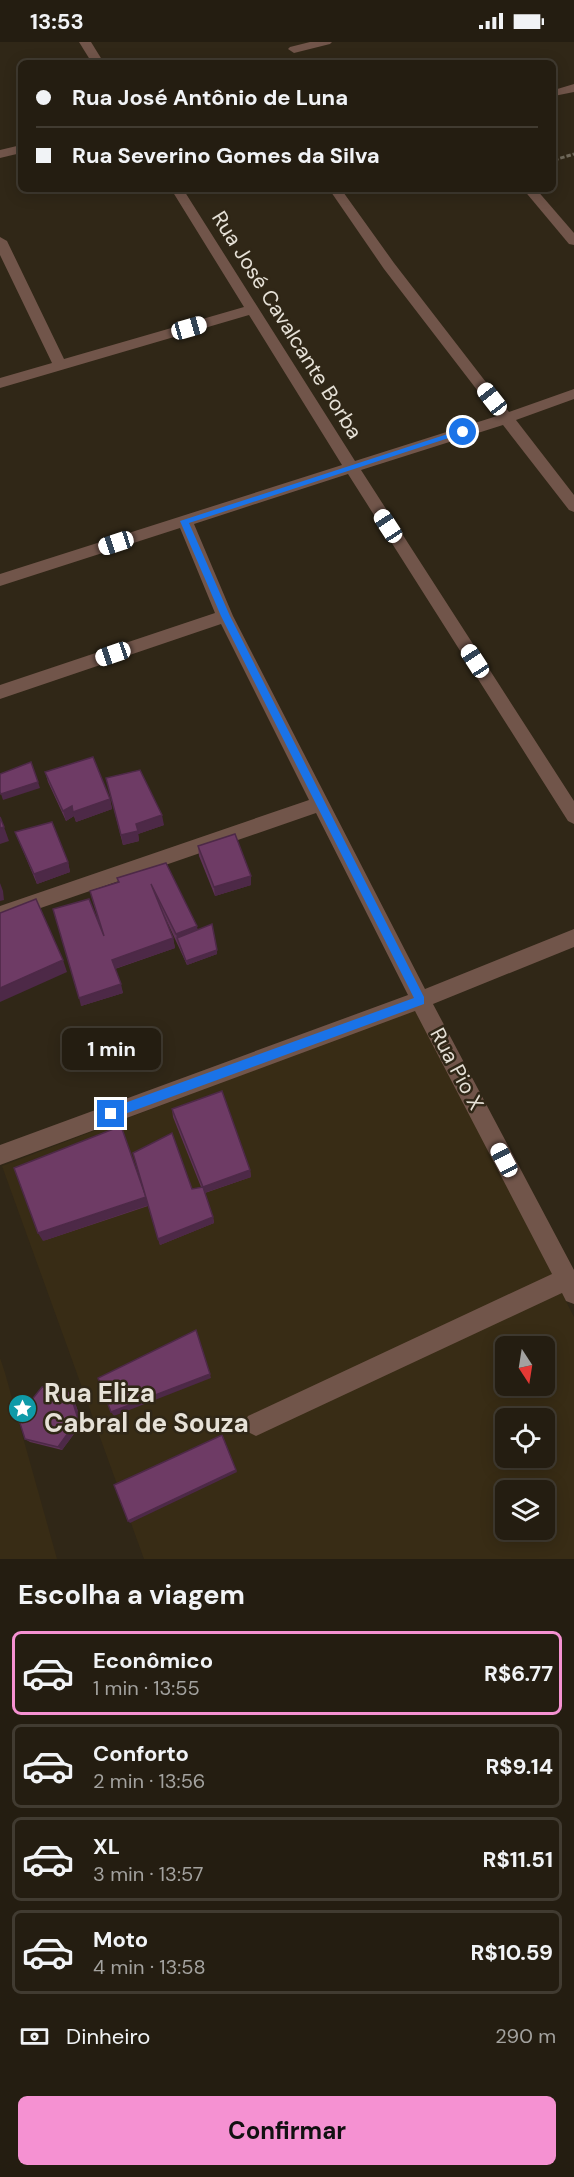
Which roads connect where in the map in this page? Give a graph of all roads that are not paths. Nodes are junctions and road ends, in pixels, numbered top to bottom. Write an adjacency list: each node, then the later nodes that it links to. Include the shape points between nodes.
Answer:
1 (85, 42): 4 (street)
2 (326, 42): 3 (street)
3 (294, 49)
4 (96, 60)
5 (574, 88): 6 (street)
6 (556, 92)
7 (18, 150): 8 (street)
8 (0, 154)
9 (179, 192): 14 (street, Rua José Cavalcante Borba)
10 (336, 192): 18 (street)
11 (532, 192): 12 (street)
12 (574, 241)
13 (1, 247): 15 (street)
14 (254, 309): 15 (street); 19 (street, Rua José Cavalcante Borba)
15 (60, 365): 16 (street)
16 (0, 383)
17 (574, 394): 18 (street)
18 (507, 418): 19 (street); 20 (street)
19 (351, 468): 21 (street); 26 (street, Rua José Cavalcante Borba)
20 (574, 506)
21 (184, 521): 22 (street); 23 (street, Rua Pio X)
22 (1, 578)
23 (225, 616): 24 (street); 25 (street, Rua Pio X)
24 (0, 692)
25 (322, 803): 27 (street); 29 (street, Rua Pio X)
26 (574, 816)
27 (0, 914)
28 (574, 938): 29 (street)
29 (420, 1000): 30 (street); 31 (street, Rua Pio X)
30 (0, 1155)
31 (570, 1286): 32 (street)
32 (256, 1424)

